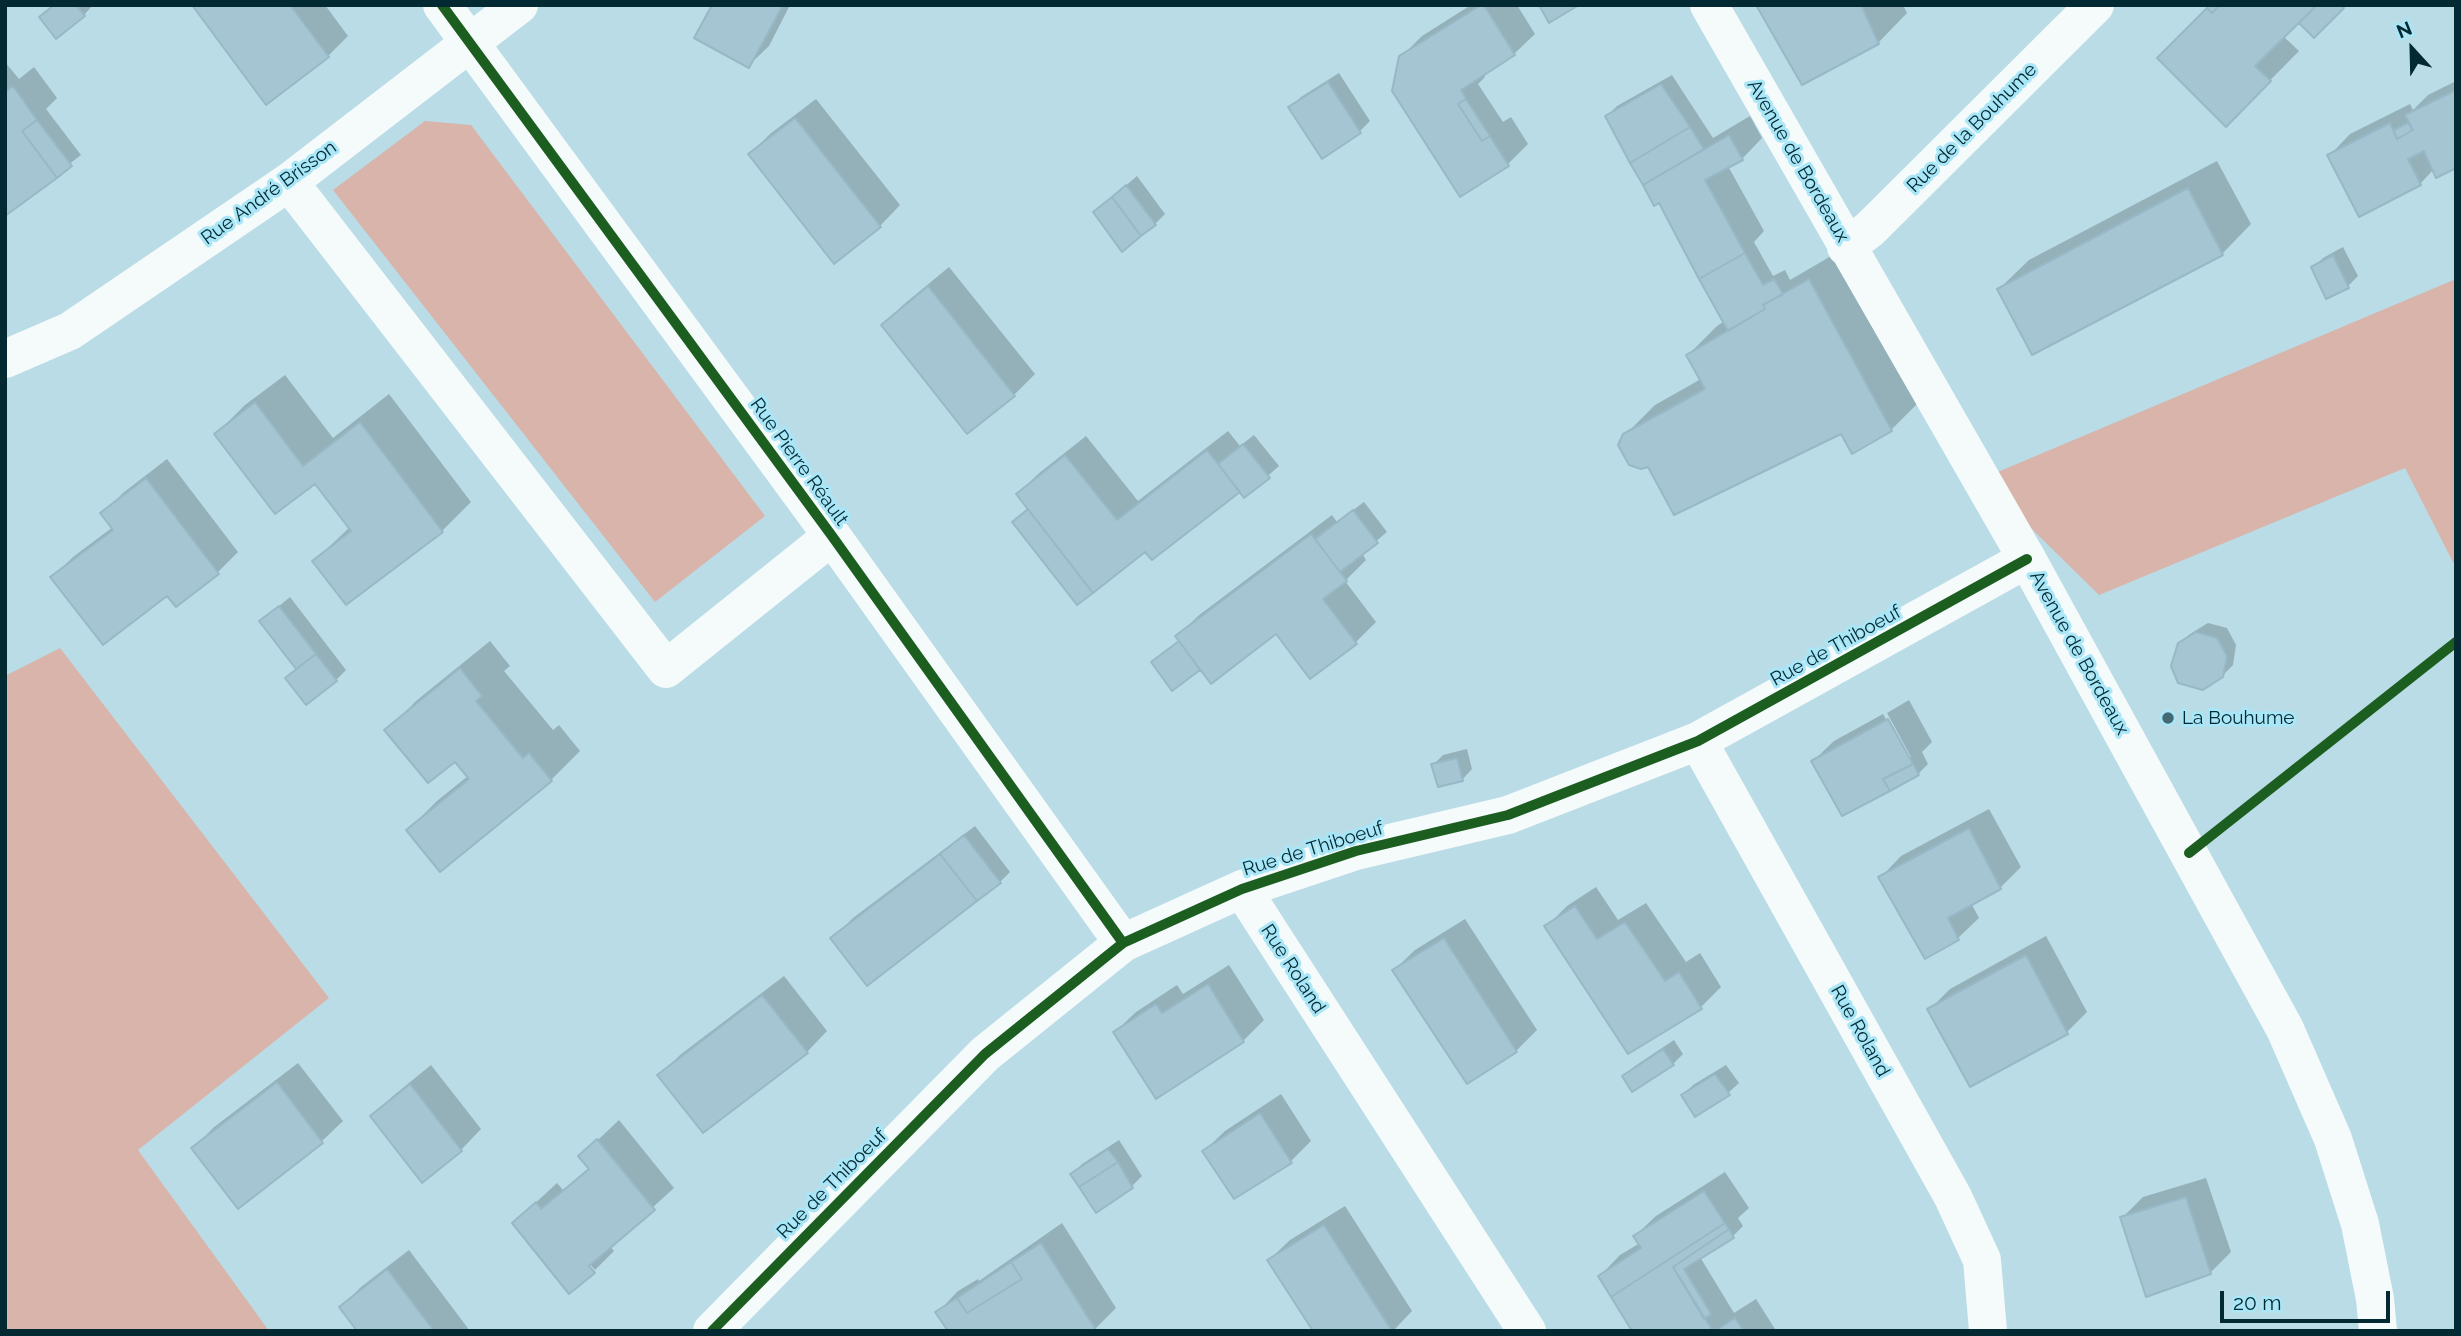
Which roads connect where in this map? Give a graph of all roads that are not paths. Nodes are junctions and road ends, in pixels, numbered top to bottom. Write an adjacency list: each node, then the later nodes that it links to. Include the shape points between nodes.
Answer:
1 (442, 5): 5 (street, Rue Pierre Réault)
2 (519, 5): 5 (street, Rue André Brisson)
3 (1709, 5): 7 (street, Avenue de Bordeaux)
4 (2095, 5): 7 (street, Rue de la Bouhume, via 1870,229)
5 (470, 42): 6 (street, Rue André Brisson); 9 (street, Rue Pierre Réault)
6 (289, 182): 8 (street, Rue André Brisson, via 70,331); 9 (street, Rue Pierre Réault, via 666,669)
7 (1846, 247): 10 (street, Avenue de Bordeaux)
8 (5, 359)
9 (832, 536): 13 (street, Rue Pierre Réault)
10 (2027, 559): 11 (street, Rue de Thiboeuf); 17 (street, Avenue de Bordeaux, via 2286,1029 2333,1139 2360,1224)
11 (1698, 741): 12 (street, Rue de Thiboeuf, via 1508,815 1356,851); 16 (street, Rue Roland, via 1953,1197 1982,1260)
12 (1242, 889): 13 (street, Rue de Thiboeuf); 15 (street, Rue Roland)
13 (1123, 943): 14 (street, Rue de Thiboeuf, via 985,1054)
14 (712, 1331)
15 (1527, 1331)
16 (1988, 1331)
17 (2378, 1331)

